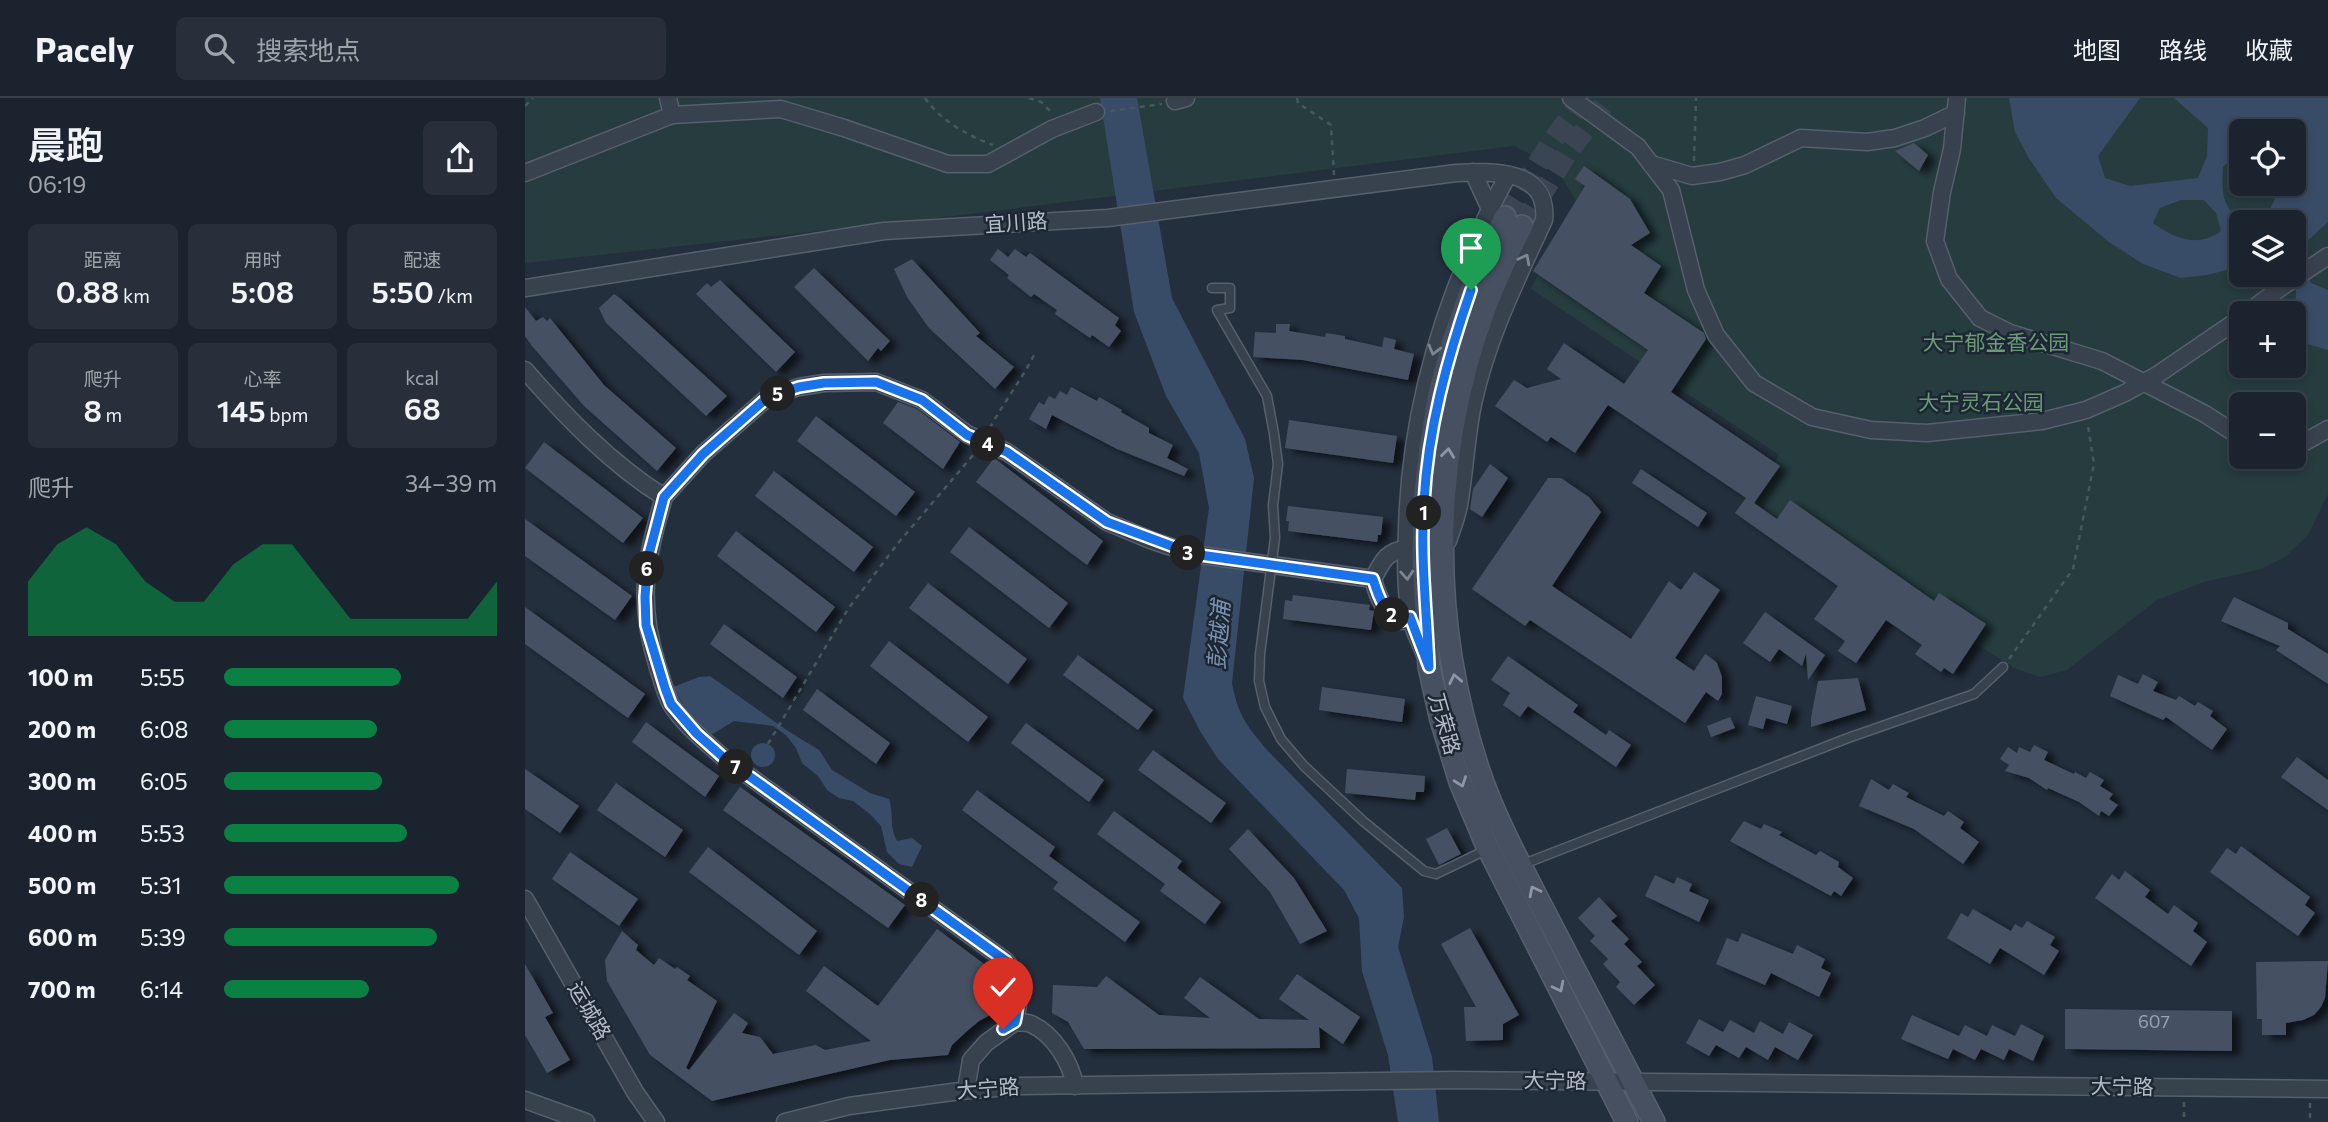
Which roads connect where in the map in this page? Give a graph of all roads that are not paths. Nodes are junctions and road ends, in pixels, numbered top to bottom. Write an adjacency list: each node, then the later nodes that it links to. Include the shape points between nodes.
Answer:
1 (669, 98): 5 (street)
2 (1571, 98): 6 (street, via 1637,147)
3 (1957, 106): 6 (street, via 1925,128 1895,138 1867,142 1801,138 1720,172 1692,176); 17 (street, via 1935,241 1949,279 1980,318 2102,361)
4 (1096, 112): 5 (street, via 988,164 948,164 781,109)
5 (672, 115): 8 (street)
6 (1651, 164): 17 (street, via 1671,190 1696,290 1716,335 1754,383 1812,417 1871,430 1927,433 2042,421 2086,410)
7 (1473, 172): 9 (street, 宜川路); 10 (street); 12 (street, 宜川路, via 1108,218 884,231)
8 (525, 173)
9 (1508, 175): 10 (street); 23 (street, one-way to 9, via 1459,507 1473,403 1487,352 1504,303 1544,220 1542,195 1534,186)
10 (1506, 218): 22 (street, one-way to 22, via 1456,283 1438,336 1413,445); 23 (main road, 万荣路, one-way to 10, via 1448,451); 27 (main road, 万荣路, via 1471,290 1439,394 1424,502)
11 (2328, 257): 14 (street)
12 (525, 288)
13 (1212, 288): 24 (lane, via 1230,288 1230,308 1217,310 1267,396 1278,464)
14 (2263, 301)
15 (2229, 326): 17 (street)
16 (525, 370): 21 (street, via 603,451)
17 (2143, 383): 19 (street)
18 (2328, 429): 20 (street)
19 (2229, 430)
20 (2306, 441)
21 (664, 497): 24 (street, via 703,454 768,397 824,383 876,382 922,400 967,435 1007,452 1107,522 1193,554); 32 (street, via 648,558 645,597 646,625 671,704 724,758 1006,961 1016,973)
22 (1406, 549): 25 (street, via 1387,556); 26 (street, one-way to 26)
23 (1442, 559): 30 (main road, 万荣路, one-way to 23, via 1480,773 1462,714 1450,649)
24 (1272, 565): 25 (street); 29 (lane, via 1259,681 1265,707 1281,739 1363,821 1424,871 1437,874)
25 (1373, 579): 26 (street, via 1379,601 1389,614 1402,621)
26 (1410, 617): 27 (street)
27 (1429, 667): 29 (main road, 万荣路, one-way to 29, via 1457,769)
28 (2003, 667): 30 (lane, via 1974,694)
29 (1489, 849): 33 (main road, 万荣路, one-way to 33)
30 (1521, 865): 34 (main road, 万荣路, one-way to 30)
31 (525, 899): 40 (street, 运城路)
32 (1015, 1022): 35 (street, via 1031,1024 1065,1055); 37 (street, via 971,1060)
33 (1607, 1082): 34 (street, 大宁路); 35 (street, 大宁路); 42 (main road, 万荣路)
34 (1633, 1082): 36 (street, 大宁路); 43 (main road, 万荣路)
35 (1075, 1086): 37 (street, 大宁路)
36 (2328, 1089)
37 (966, 1090): 41 (street, 大宁路, via 849,1106)
38 (525, 1100): 39 (street)
39 (586, 1122)
40 (656, 1122)
41 (785, 1122)
42 (1627, 1122)
43 (1654, 1122)

